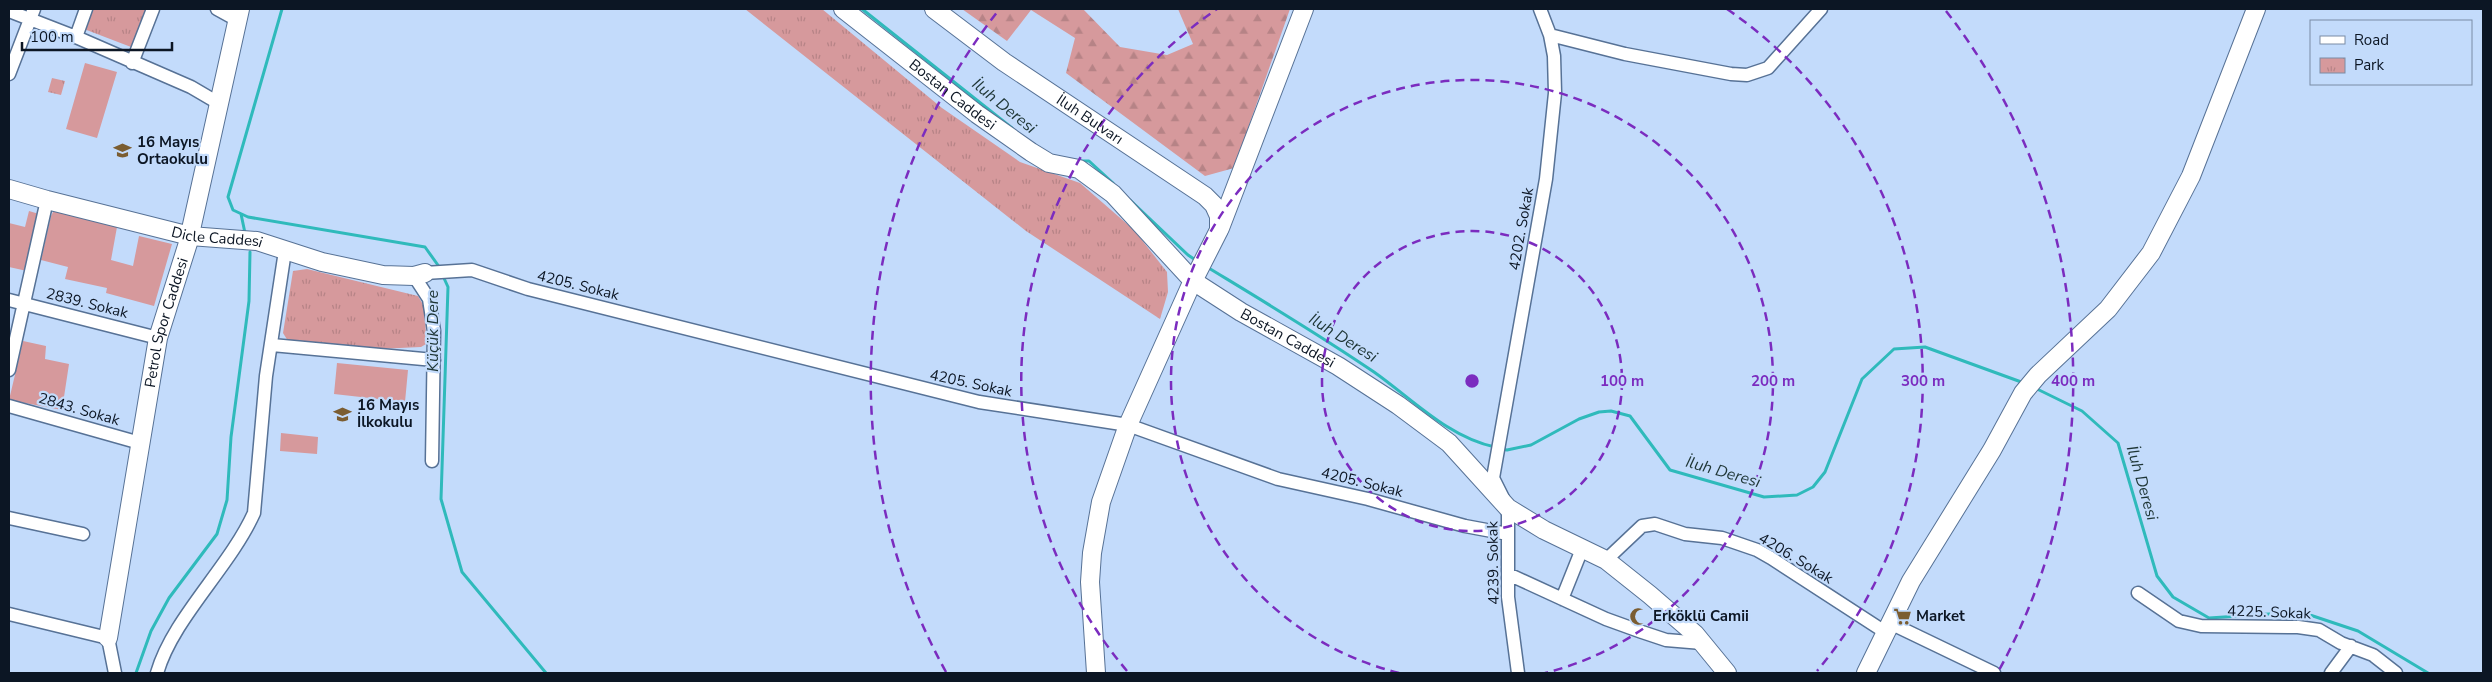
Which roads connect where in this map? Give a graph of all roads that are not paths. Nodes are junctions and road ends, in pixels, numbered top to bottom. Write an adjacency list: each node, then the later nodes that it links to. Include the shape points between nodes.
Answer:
1 (86, 9): 14 (street)
2 (154, 9): 15 (street)
3 (217, 9): 12 (street)
4 (843, 9): 24 (street, Bostan Caddesi, via 1031,152 1049,163 1079,169 1113,194)
5 (934, 9): 21 (street, İluh Bulvarı, via 1004,62 1205,196 1219,216)
6 (1304, 9): 21 (street)
7 (1540, 9): 13 (street, 4202. Sokak)
8 (1821, 9): 13 (street, via 1768,68 1747,75 1624,54)
9 (2256, 9): 46 (street, via 2191,176 2151,253 2108,309 2023,393 1992,450 1911,581)
10 (9, 11): 11 (street)
11 (32, 14): 14 (street); 16 (street)
12 (239, 14): 17 (street, Petrol Spor Caddesi)
13 (1550, 35): 34 (street, 4202. Sokak, via 1554,56 1554,93 1546,180)
14 (76, 37): 15 (street)
15 (132, 63): 17 (street, via 191,87)
16 (9, 74)
17 (220, 104): 20 (street, Petrol Spor Caddesi)
18 (9, 189): 19 (street, Dicle Caddesi)
19 (46, 200): 20 (street, Dicle Caddesi); 26 (street)
20 (190, 236): 22 (street, Dicle Caddesi, via 257,240); 27 (street, Petrol Spor Caddesi)
21 (1217, 236): 24 (street)
22 (285, 251): 23 (street, Dicle Caddesi, via 383,274); 28 (street)
23 (420, 274): 29 (street, via 429,299); 32 (street, 4205. Sokak, via 472,270 528,289 924,390 988,404)
24 (1194, 278): 32 (street); 36 (street, Bostan Caddesi, via 1398,405 1449,443)
25 (9, 300): 26 (street, 2839. Sokak)
26 (24, 304): 27 (street, 2839. Sokak); 30 (street)
27 (158, 338): 33 (street, Petrol Spor Caddesi)
28 (272, 345): 29 (street); 51 (street, via 266,376 254,513 245,532 174,635)
29 (434, 360): 35 (street)
30 (9, 370)
31 (9, 406): 33 (street, 2843. Sokak)
32 (1128, 425): 39 (street, 4205. Sokak, via 1278,479); 52 (street, via 1101,502 1092,553 1090,582)
33 (140, 443): 47 (street, Petrol Spor Caddesi)
34 (1498, 455): 36 (street, 4239. Sokak, via 1493,478)
35 (432, 461)
36 (1508, 508): 39 (street, 4239. Sokak); 40 (street, Bostan Caddesi)
37 (9, 518): 38 (street)
38 (83, 534)
39 (1508, 534): 42 (street, 4239. Sokak)
40 (1582, 548): 41 (street, Bostan Caddesi); 44 (street)
41 (1606, 560): 46 (street, 4206. Sokak, via 1642,526 1655,524 1685,534 1722,538 1756,550); 48 (street, Bostan Caddesi, via 1674,615)
42 (1508, 574): 44 (street); 53 (street, 4239. Sokak)
43 (2138, 592): 49 (street, 4225. Sokak, via 2179,621 2211,627 2319,630)
44 (1562, 599): 48 (street, via 1650,635 1666,640)
45 (9, 614): 47 (street)
46 (1888, 627): 55 (street); 56 (street, 4206. Sokak)
47 (108, 638): 50 (street)
48 (1702, 643): 54 (street, Bostan Caddesi)
49 (2350, 646): 57 (street); 58 (street, 4225. Sokak, via 2373,655)
50 (115, 673)
51 (157, 673)
52 (1096, 673)
53 (1518, 673)
54 (1727, 673)
55 (1866, 673)
56 (1994, 673)
57 (2331, 673)
58 (2396, 673)

